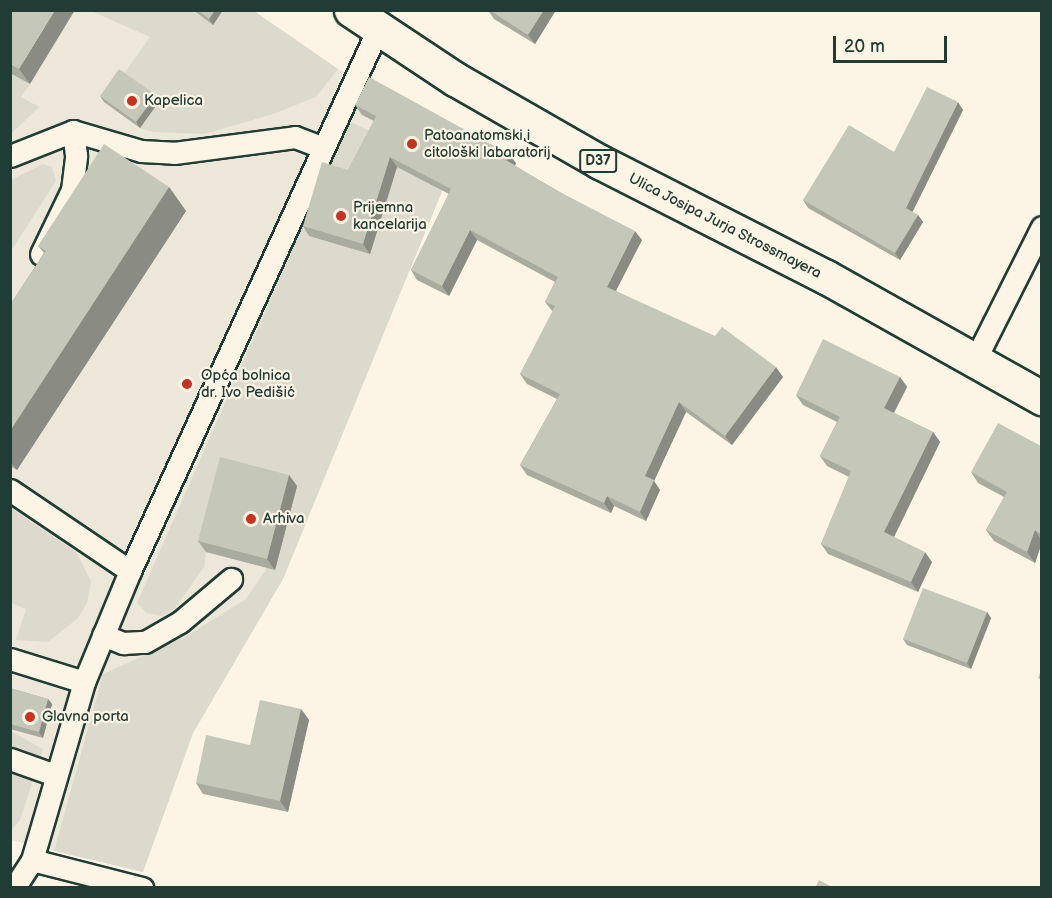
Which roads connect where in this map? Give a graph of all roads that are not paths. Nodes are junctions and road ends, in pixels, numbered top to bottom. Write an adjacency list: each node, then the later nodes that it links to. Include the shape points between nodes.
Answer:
1 (351, 10): 2 (main road, Ulica Josipa Jurja Strossmayera / D37)
2 (378, 29): 4 (lane); 8 (main road, Ulica Josipa Jurja Strossmayera / D37, via 590,156 826,277)
3 (72, 131): 4 (lane, via 141,151 174,153 296,136); 5 (lane); 7 (lane, via 76,155 72,190)
4 (321, 147): 11 (lane)
5 (10, 156)
6 (1041, 227): 8 (lane)
7 (41, 254)
8 (974, 362): 9 (main road, Ulica Josipa Jurja Strossmayera / D37)
9 (1041, 398)
10 (10, 490): 11 (lane)
11 (130, 572): 13 (lane)
12 (231, 579): 13 (lane, via 180,622 145,642 123,643)
13 (103, 635): 15 (lane)
14 (10, 659): 15 (lane)
15 (84, 682): 17 (lane)
16 (10, 759): 17 (lane)
17 (55, 775): 18 (lane)
18 (32, 860): 19 (lane); 20 (lane)
19 (14, 888)
20 (142, 888)

